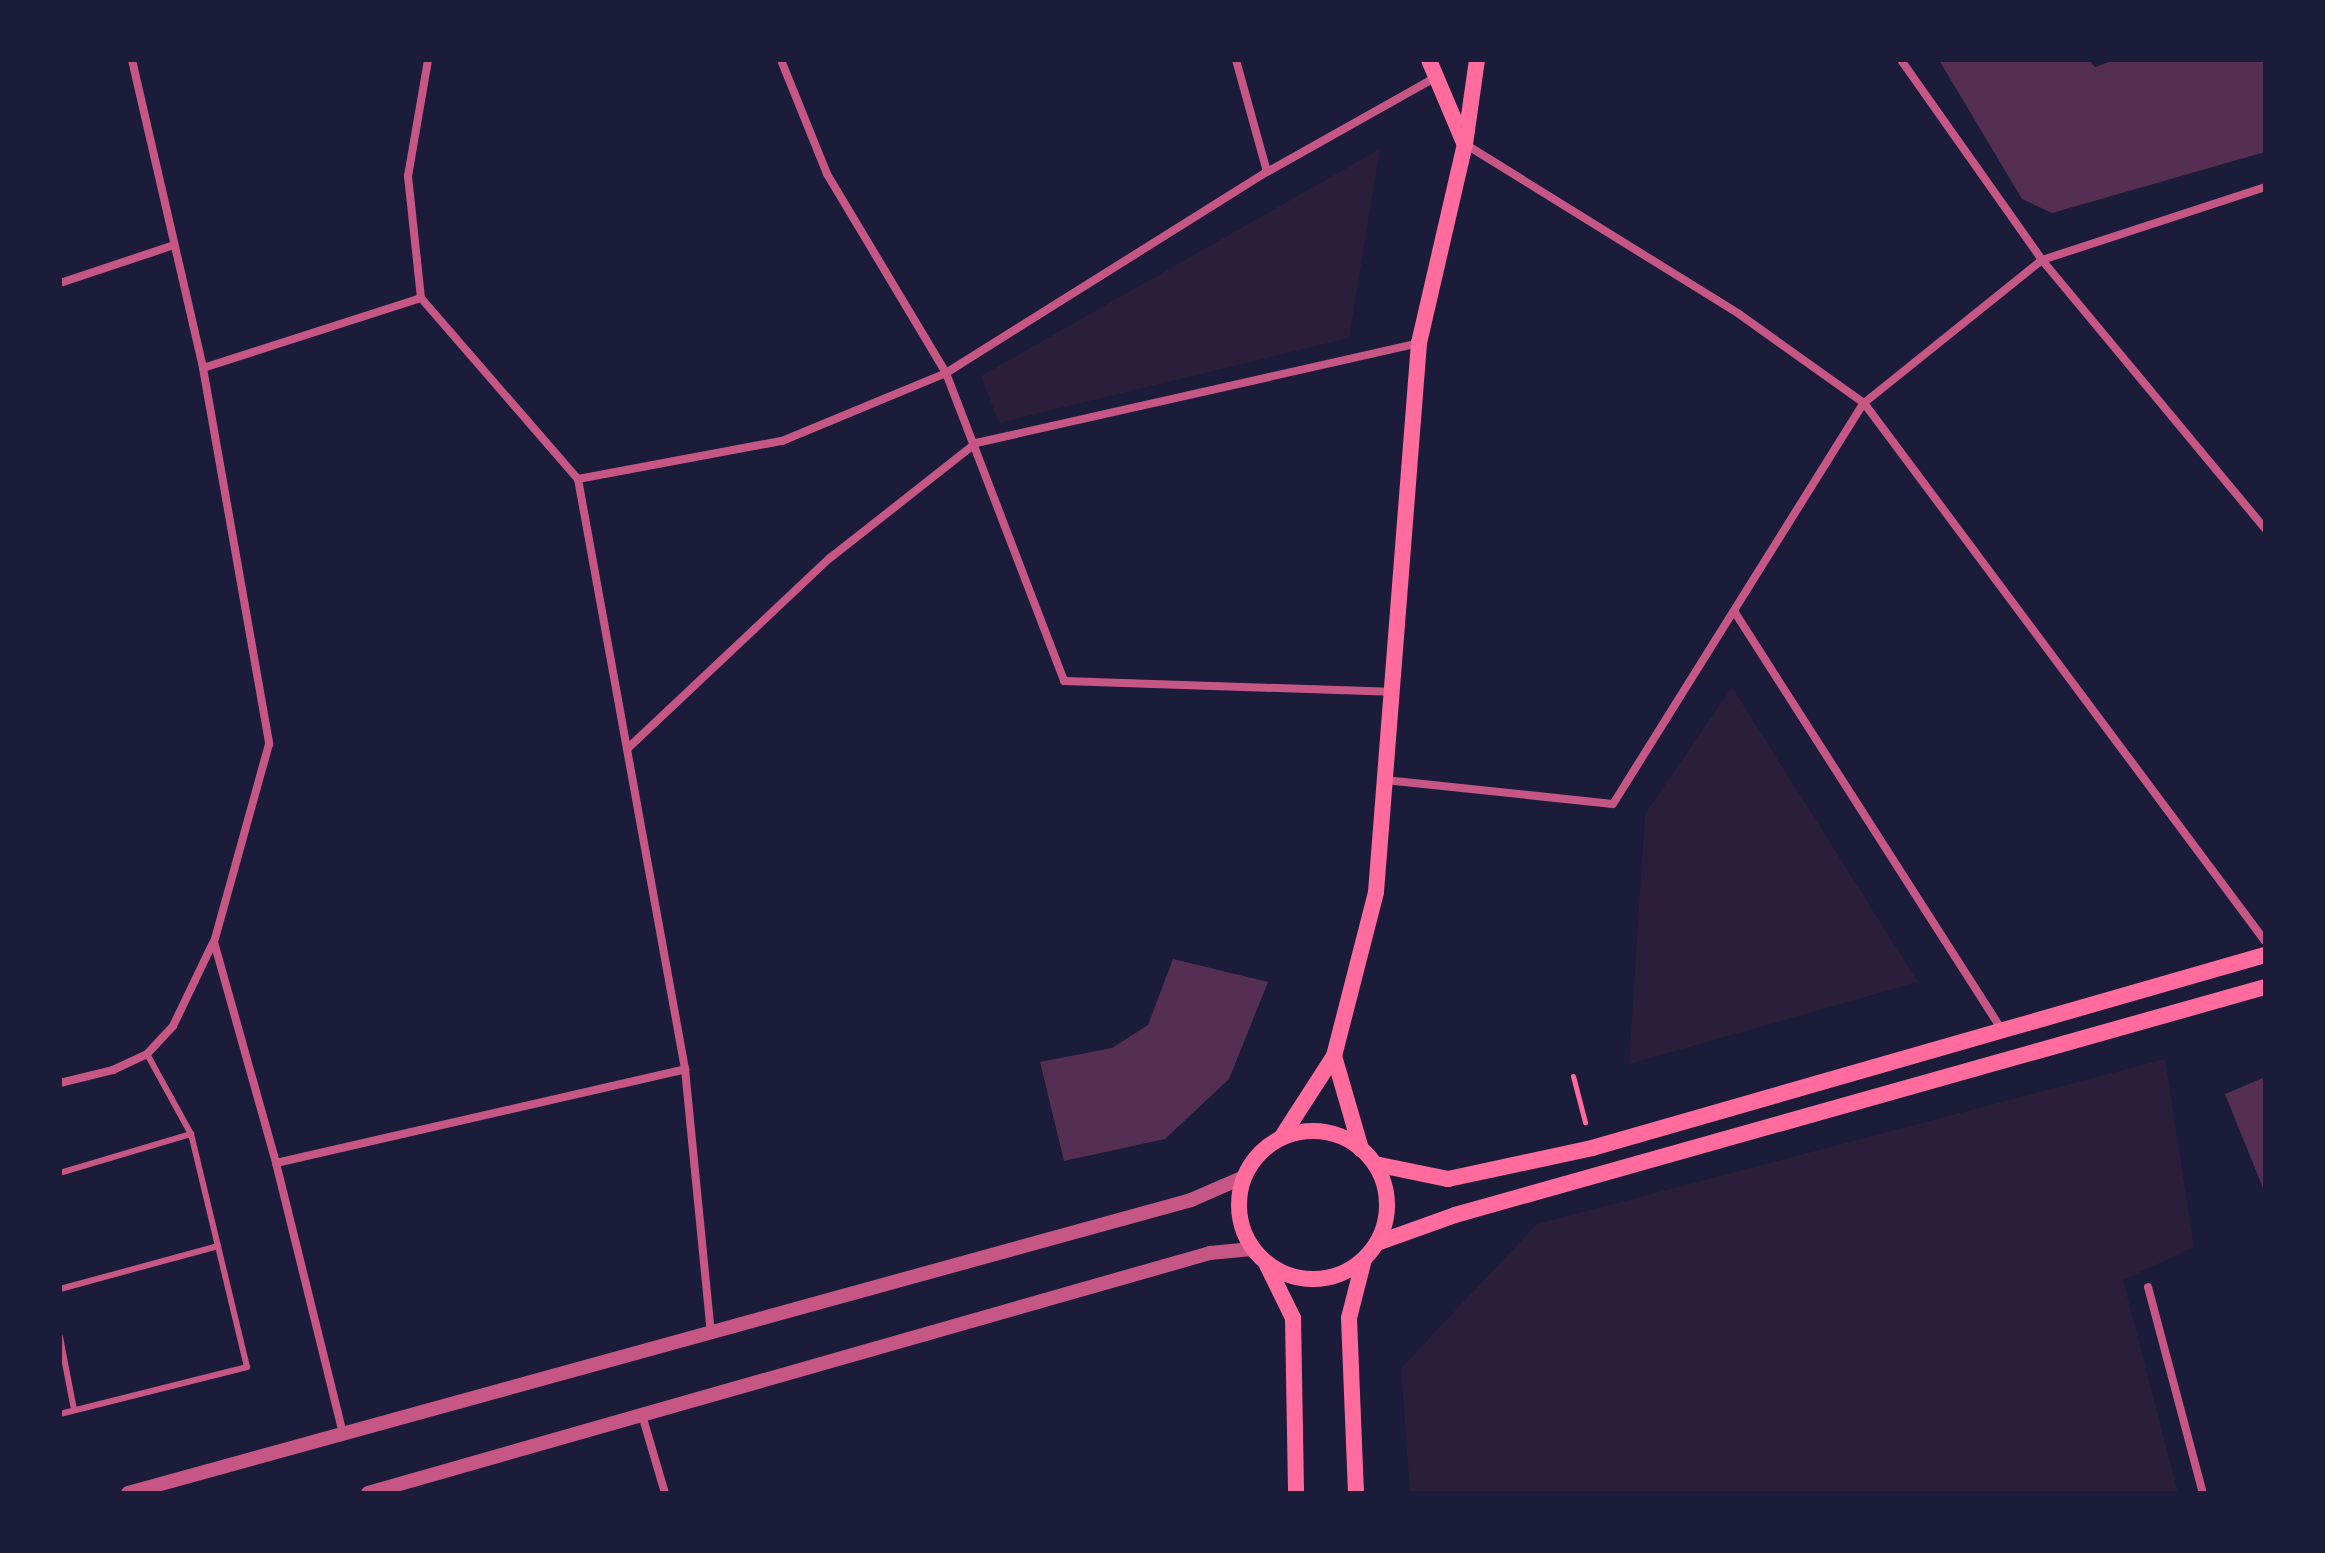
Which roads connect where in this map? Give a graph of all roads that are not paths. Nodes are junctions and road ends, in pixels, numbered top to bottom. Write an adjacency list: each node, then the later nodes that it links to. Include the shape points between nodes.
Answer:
1 (132, 60): 12 (street)
2 (428, 60): 15 (street, via 408,176)
3 (781, 60): 18 (street, via 827,174)
4 (1236, 60): 10 (street)
5 (1429, 60): 8 (main road)
6 (1477, 60): 9 (main road)
7 (1901, 60): 13 (street)
8 (1436, 77): 9 (main road); 10 (street)
9 (1465, 144): 16 (main road); 19 (street, via 1739,314)
10 (1267, 172): 18 (street)
11 (2265, 187): 13 (street)
12 (171, 246): 14 (street); 17 (street)
13 (2042, 260): 19 (street); 22 (street)
14 (60, 283)
15 (421, 298): 17 (street); 21 (street)
16 (1419, 343): 20 (street); 24 (main road)
17 (203, 368): 28 (street, via 269,744)
18 (946, 373): 20 (street); 21 (street, via 782,441)
19 (1864, 403): 23 (street); 27 (street)
20 (976, 443): 24 (street, via 1064,681); 25 (street, via 830,558)
21 (578, 479): 25 (street)
22 (2265, 529)
23 (1734, 611): 26 (street, via 1613,804); 31 (street)
24 (1392, 692): 26 (main road)
25 (627, 749): 34 (street)
26 (1385, 780): 33 (main road, via 1376,892)
27 (2265, 941)
28 (214, 942): 32 (street, via 173,1026); 39 (street)
29 (2265, 955): 31 (main road)
30 (2265, 987): 43 (main road, via 1455,1215)
31 (2003, 1031): 40 (main road, via 1613,1142 1448,1179)
32 (147, 1054): 35 (street, via 113,1070); 36 (lane)
33 (1334, 1056): 37 (main road); 38 (main road)
34 (685, 1069): 39 (street); 50 (street)
35 (60, 1083)
36 (191, 1134): 41 (lane); 44 (lane)
37 (1281, 1138): 38 (main road, via 1324,1132); 42 (main road, via 1263,1150)
38 (1361, 1149): 40 (main road)
39 (276, 1163): 55 (street)
40 (1375, 1164): 43 (main road, via 1387,1203)
41 (60, 1173)
42 (1244, 1177): 45 (main road, via 1238,1208); 50 (street, via 1191,1200)
43 (1377, 1243): 46 (main road)
44 (218, 1246): 49 (lane); 52 (lane, via 247,1367)
45 (1252, 1249): 47 (main road); 54 (street, via 1210,1253)
46 (1364, 1259): 47 (main road, via 1347,1272 1307,1280); 60 (main road, via 1349,1318)
47 (1267, 1264): 59 (main road, via 1293,1318)
48 (2148, 1287): 61 (street)
49 (60, 1289)
50 (711, 1336): 55 (street)
51 (60, 1337): 52 (lane)
52 (74, 1410): 53 (lane)
53 (60, 1414)
54 (642, 1415): 57 (street); 58 (street)
55 (343, 1434): 56 (street)
56 (128, 1493)
57 (368, 1493)
58 (665, 1493)
59 (1296, 1493)
60 (1356, 1493)
61 (2203, 1493)

